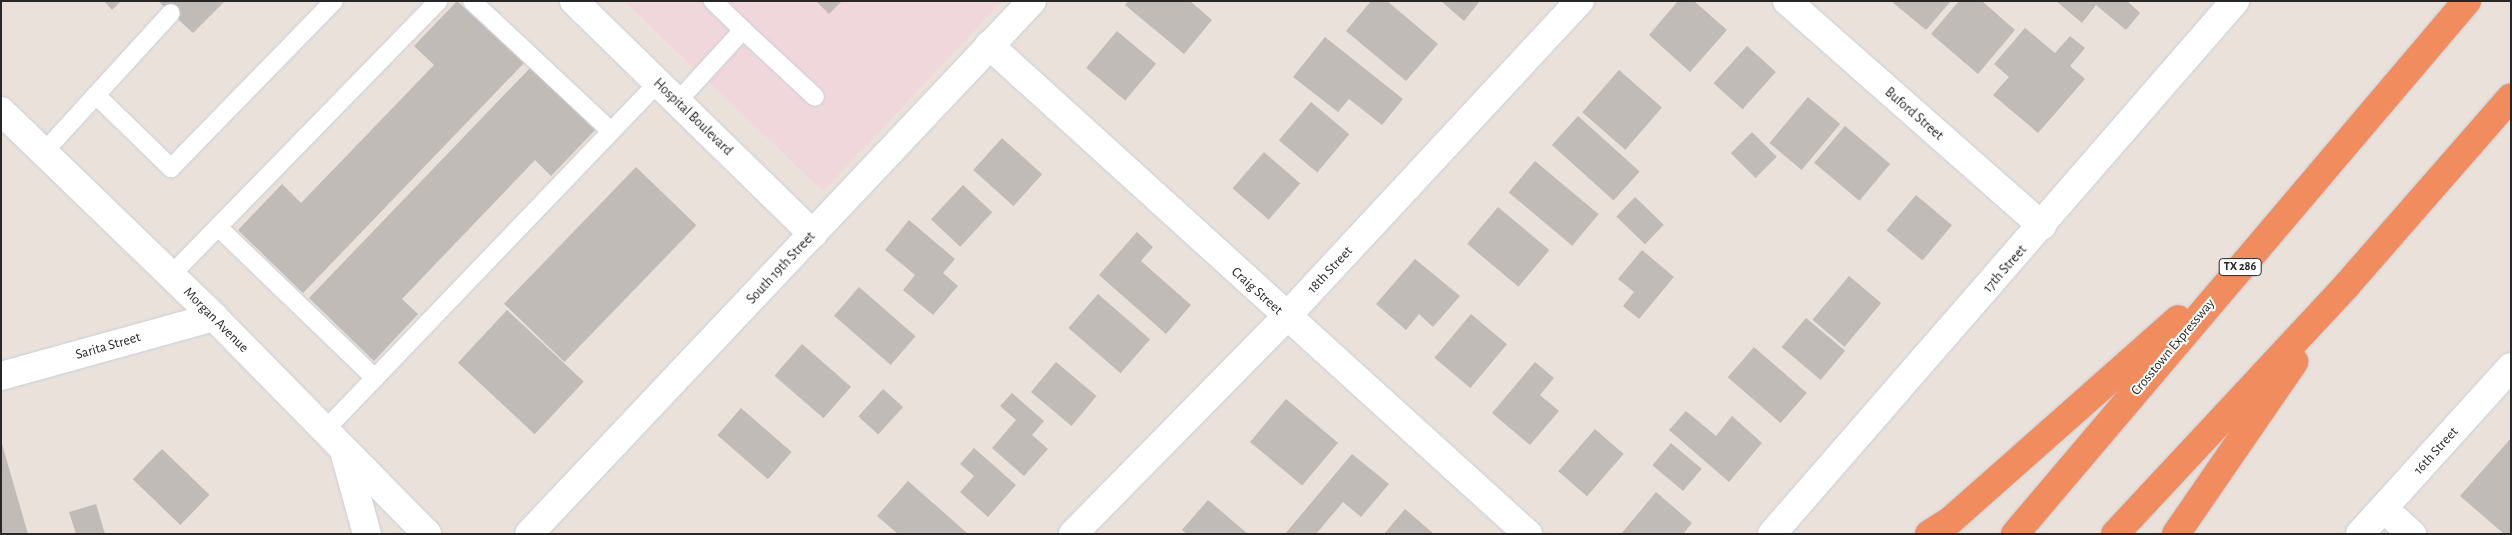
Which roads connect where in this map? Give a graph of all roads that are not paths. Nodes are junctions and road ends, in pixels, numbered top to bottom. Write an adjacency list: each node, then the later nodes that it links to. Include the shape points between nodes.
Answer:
1 (334, 1): 15 (lane, via 171,168)
2 (438, 1): 23 (lane)
3 (472, 1): 20 (lane)
4 (574, 1): 14 (street, Hospital Boulevard)
5 (713, 1): 12 (lane)
6 (1032, 1): 13 (street, South 19th Street)
7 (1580, 1): 29 (street, 18th Street)
8 (1786, 1): 22 (street, Buford Street)
9 (2236, 1): 22 (street, 17th Street)
10 (2467, 1): 25 (highway, Crosstown Expressway / TX 286)
11 (171, 13): 15 (lane)
12 (743, 30): 16 (lane); 18 (lane)
13 (989, 46): 24 (street, South 19th Street); 29 (street, Craig Street)
14 (658, 83): 18 (street, Hospital Boulevard); 20 (lane)
15 (96, 95): 21 (lane)
16 (815, 97)
17 (2511, 97): 27 (highway)
18 (677, 102): 24 (street, Hospital Boulevard)
19 (1, 110): 21 (street, Morgan Avenue)
20 (611, 131): 32 (lane)
21 (44, 152): 26 (street, Morgan Avenue)
22 (2042, 226): 41 (street, 17th Street)
23 (218, 227): 26 (lane); 32 (lane)
24 (813, 234): 38 (street, South 19th Street)
25 (2250, 255): 42 (highway, via 1951,520); 43 (highway, Crosstown Expressway / TX 286)
26 (171, 275): 28 (street, Morgan Avenue)
27 (2347, 285): 44 (highway); 45 (highway)
28 (214, 316): 31 (street, Sarita Street); 33 (street, Morgan Avenue)
29 (1286, 317): 39 (street, 18th Street); 40 (street, Craig Street)
30 (2511, 367): 35 (street, 16th Street)
31 (1, 376)
32 (375, 378): 33 (lane)
33 (325, 430): 34 (street, Morgan Avenue)
34 (344, 449): 36 (street); 37 (street, Morgan Avenue)
35 (2384, 509): 46 (street, 16th Street); 47 (street)
36 (367, 534)
37 (427, 534)
38 (529, 534)
39 (1073, 534)
40 (1528, 534)
41 (1772, 534)
42 (1929, 534)
43 (2015, 534)
44 (2115, 534)
45 (2176, 534)
46 (2360, 534)
47 (2412, 534)

